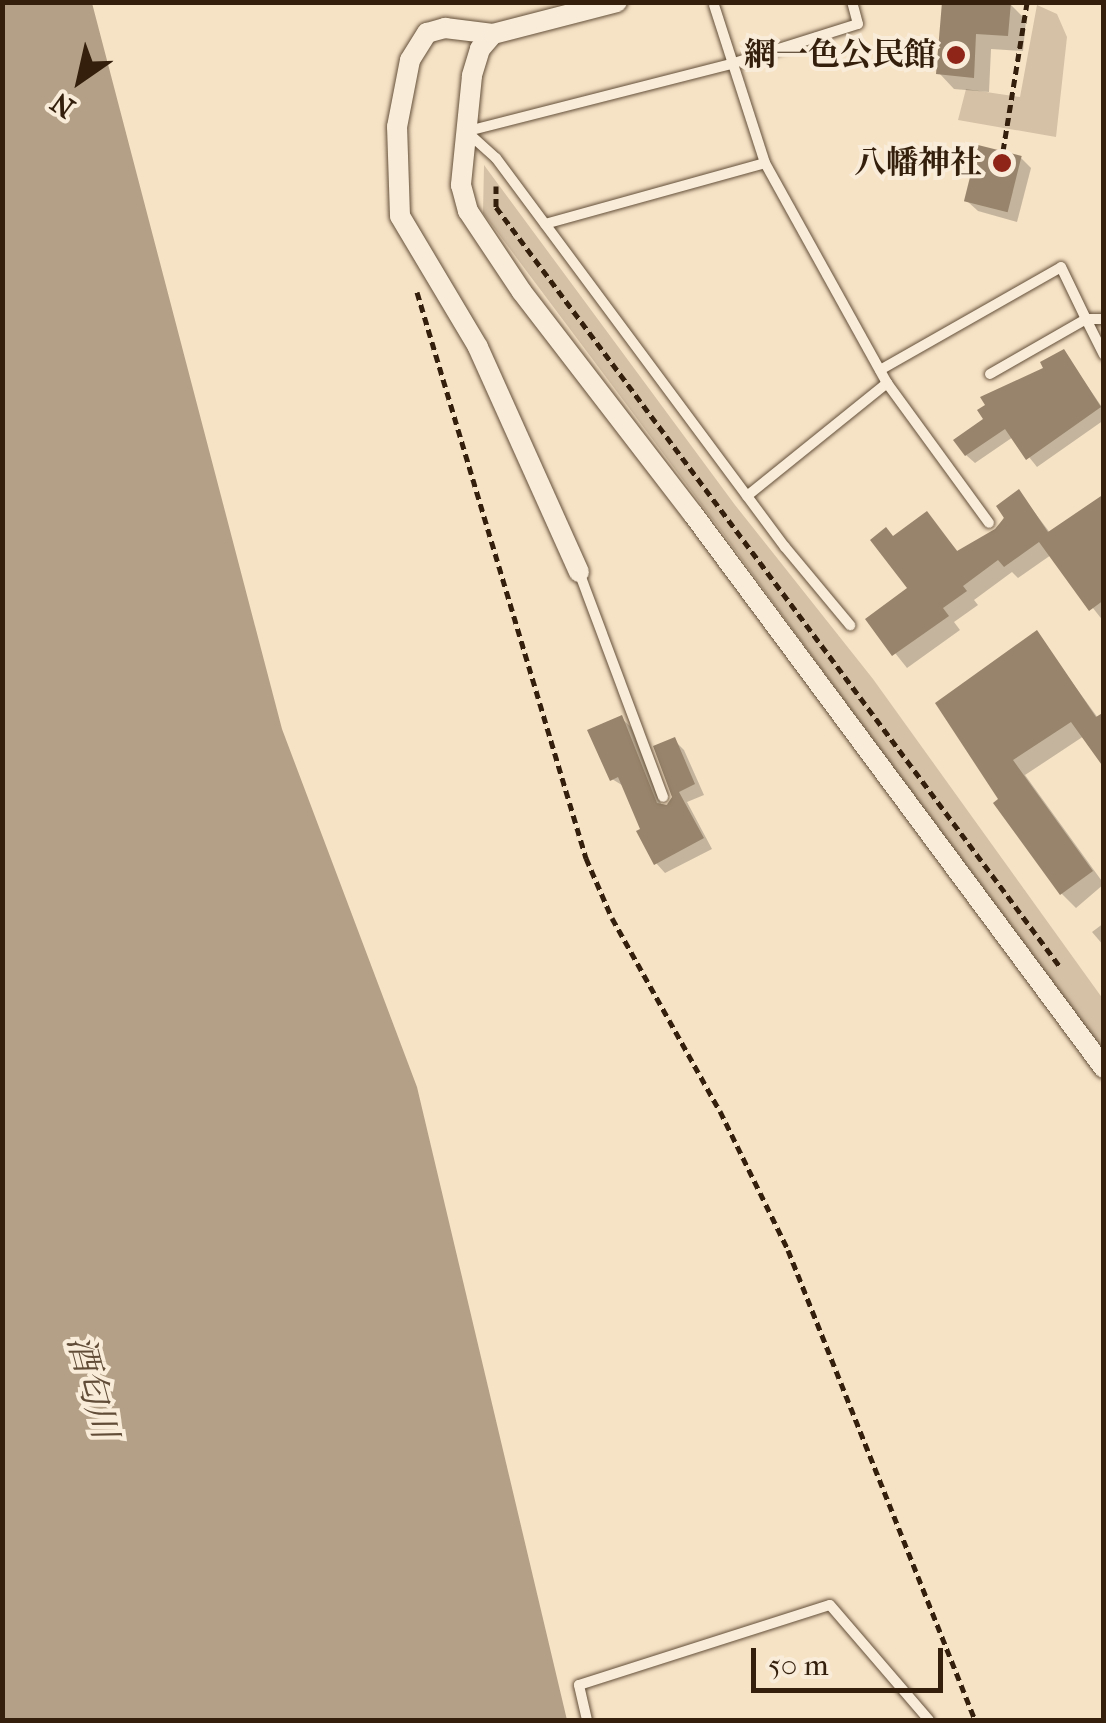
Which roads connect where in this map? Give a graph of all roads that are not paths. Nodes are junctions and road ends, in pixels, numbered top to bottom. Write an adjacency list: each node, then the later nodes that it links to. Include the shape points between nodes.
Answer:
1 (617, 2): 4 (street)
2 (852, 2): 5 (lane, via 858,24)
3 (714, 4): 5 (lane)
4 (493, 34): 6 (street, via 472,76); 17 (street, via 437,28 414,47 397,127 400,216 478,347)
5 (731, 64): 6 (lane); 7 (lane)
6 (466, 131): 8 (lane, via 496,158); 20 (street, via 463,198 522,292)
7 (765, 163): 8 (lane); 12 (lane)
8 (545, 224): 15 (lane)
9 (1086, 319): 10 (lane); 11 (lane); 12 (lane, via 1061,267); 13 (lane)
10 (1104, 319)
11 (1104, 355)
12 (880, 370): 14 (lane)
13 (990, 374)
14 (887, 383): 15 (lane); 16 (lane)
15 (748, 496): 18 (lane)
16 (989, 522)
17 (579, 572): 19 (lane)
18 (850, 625)
19 (663, 797)
20 (1104, 1068)
21 (587, 1720): 22 (lane, via 578,1685 830,1605)
22 (929, 1720)

